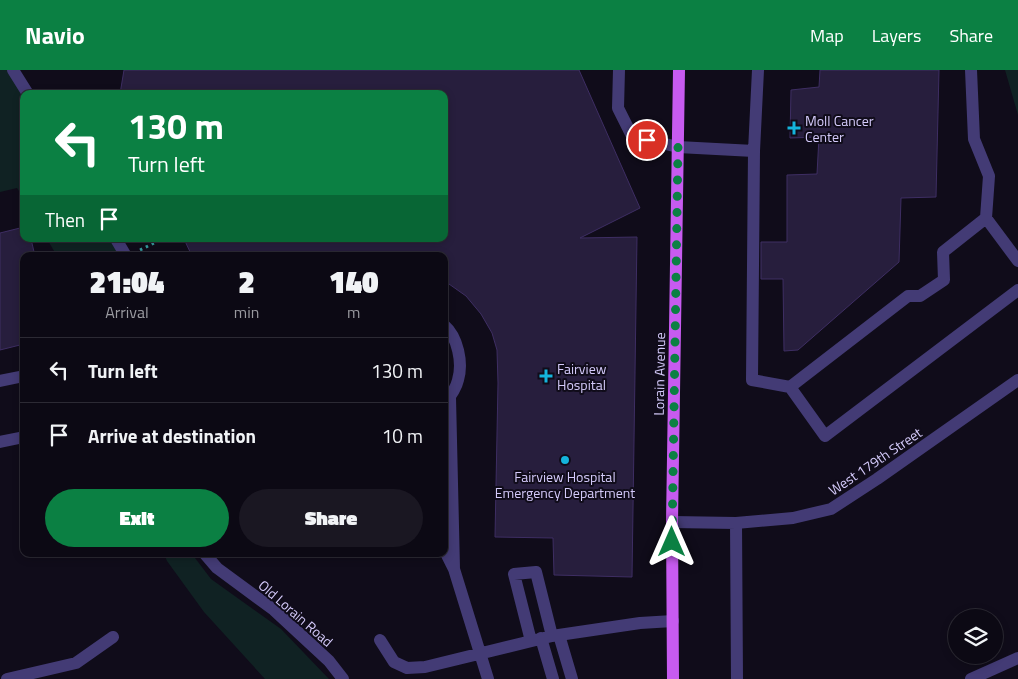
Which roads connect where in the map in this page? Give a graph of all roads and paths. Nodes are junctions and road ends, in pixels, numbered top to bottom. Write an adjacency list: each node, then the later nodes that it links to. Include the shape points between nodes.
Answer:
1 (13, 70): 6 (street)
2 (619, 70): 7 (street, via 618,108 632,136)
3 (679, 70): 7 (main road, Lorain Avenue)
4 (758, 70): 8 (street)
5 (971, 70): 9 (street, via 974,139 989,176)
6 (26, 90)
7 (678, 147): 8 (street); 25 (main road, Lorain Avenue)
8 (754, 151): 20 (street, via 752,380)
9 (986, 218): 14 (street); 20 (street, via 943,252 944,280 920,296 908,296)
10 (119, 242): 12 (street)
11 (156, 242): 13 (path)
12 (129, 252)
13 (135, 252)
14 (1018, 261)
15 (1018, 290): 20 (street, via 825,436)
16 (448, 330): 21 (street, via 456,344 460,362 458,381)
17 (20, 377): 19 (street)
18 (1018, 380): 26 (street, West 179th Street, via 831,509 793,518)
19 (0, 381)
20 (790, 387)
21 (448, 399)
22 (448, 425): 29 (street)
23 (20, 438): 24 (street)
24 (0, 442)
25 (672, 522): 26 (street, West 179th Street); 30 (main road, Lorain Avenue)
26 (736, 523): 42 (street)
27 (208, 557): 37 (street, Old Lorain Road, via 217,568 274,610)
28 (448, 557): 29 (street)
29 (454, 569): 34 (street)
30 (672, 621): 32 (street); 41 (main road, Lorain Avenue)
31 (113, 637): 36 (street, via 76,663)
32 (546, 638): 32 (street, via 514,574 536,572); 34 (street); 39 (street); 40 (street)
33 (380, 640): 34 (street, via 394,662 407,668)
34 (481, 654): 38 (street)
35 (1018, 658): 43 (street)
36 (7, 679)
37 (343, 679)
38 (488, 679)
39 (553, 679)
40 (572, 679)
41 (673, 679)
42 (736, 679)
43 (971, 679)

